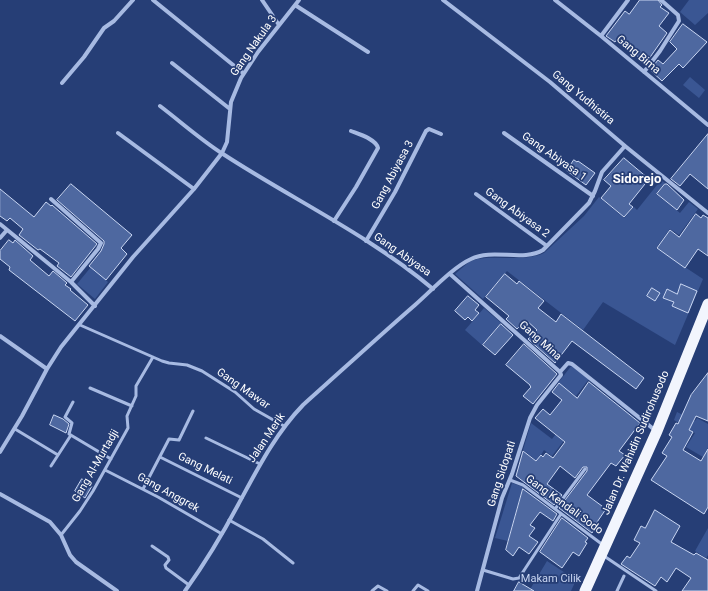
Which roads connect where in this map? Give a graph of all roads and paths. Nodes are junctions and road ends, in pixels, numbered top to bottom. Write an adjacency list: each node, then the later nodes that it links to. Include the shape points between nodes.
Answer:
1 (133, 0): 16 (street, via 104,28)
2 (154, 0): 15 (street)
3 (262, 0): 10 (street)
4 (299, 0): 9 (street, Gang Nakula 3)
5 (442, 0): 24 (street, Gang Yudhistira, via 550,82)
6 (555, 0): 11 (street, Gang Bima)
7 (628, 0): 11 (street)
8 (661, 0): 14 (street, via 678,15 680,21)
9 (295, 5): 10 (street, Gang Nakula 3); 12 (street)
10 (279, 25): 15 (street, Gang Nakula 3)
11 (601, 36): 14 (street, Gang Bima)
12 (368, 52)
13 (172, 63): 18 (street)
14 (644, 72): 19 (street, Gang Bima)
15 (243, 74): 18 (street, Gang Nakula 3, via 233,95)
16 (62, 83)
17 (160, 106): 25 (street, Gang Abiyasa)
18 (230, 109): 25 (street, Gang Nakula 3, via 227,142)
19 (708, 125)
20 (351, 130): 31 (street, via 374,142 378,148)
21 (118, 133): 26 (street)
22 (504, 133): 28 (street, Gang Abiyasa 1)
23 (441, 134): 35 (street, Gang Abiyasa 3, via 428,129 426,131)
24 (625, 146): 28 (street, Gang Abiyasa, via 602,172); 30 (street, Gang Yudhistira)
25 (222, 154): 26 (street); 31 (street, Gang Abiyasa)
26 (194, 189): 41 (street, via 133,257)
27 (476, 194): 36 (street, Gang Abiyasa 2)
28 (593, 196): 36 (street, Gang Abiyasa, via 587,206)
29 (51, 199): 38 (street, via 101,243)
30 (708, 213)
31 (334, 221): 35 (street, Gang Abiyasa)
32 (0, 224): 33 (street)
33 (7, 230): 34 (street); 38 (street)
34 (0, 238)
35 (366, 241): 39 (street, Gang Abiyasa)
36 (547, 246): 37 (street, Gang Abiyasa, via 531,254 477,256)
37 (450, 274): 39 (street, Gang Abiyasa); 46 (street, Gang Mina)
38 (71, 282): 41 (street)
39 (433, 289): 51 (street, Jalan Merik, via 303,405)
40 (708, 304): 53 (highway, Jalan Dr. Wahidin Sudirohusodo)
41 (95, 306): 42 (street)
42 (80, 325): 44 (lane, Gang Mawar); 45 (street)
43 (0, 336): 45 (street)
44 (153, 357): 49 (lane, Gang Al-Murtadji, via 136,386); 51 (lane, Gang Mawar, via 169,364 187,365 202,371 235,392 254,410)
45 (47, 369): 52 (street)
46 (560, 372): 53 (street, Gang Mina, via 568,363 572,364); 64 (street, Gang Sidopati, via 562,375 537,405 530,418)
47 (90, 388): 49 (lane)
48 (73, 402): 54 (lane, via 65,418 72,423 68,433)
49 (132, 406): 59 (lane, Gang Al-Murtadji, via 127,416 128,428)
50 (193, 411): 58 (lane, via 180,439 169,439)
51 (284, 426): 60 (street, Jalan Merik)
52 (15, 429): 56 (street); 57 (lane)
53 (657, 431): 74 (highway, Jalan Dr. Wahidin Sudirohusodo)
54 (71, 435): 57 (lane); 59 (lane)
55 (206, 438): 60 (lane)
56 (0, 452)
57 (58, 455): 61 (lane)
58 (160, 457): 65 (lane); 67 (lane, Gang Melati)
59 (111, 459): 63 (lane, Gang Al-Murtadji)
60 (260, 464): 67 (street, Jalan Merik)
61 (51, 466)
62 (585, 469): 68 (lane)
63 (105, 470): 65 (lane, Gang Anggrek); 72 (lane, Gang Al-Murtadji, via 84,505)
64 (510, 480): 68 (lane, Gang Kendali Sodo, via 523,485); 76 (street, Gang Sidopati, via 502,498)
65 (143, 489): 71 (lane, Gang Anggrek)
66 (0, 494): 72 (street, via 45,518)
67 (242, 498): 70 (street, Jalan Merik)
68 (555, 509): 69 (lane, Gang Kendali Sodo)
69 (561, 514): 74 (lane, Gang Kendali Sodo); 76 (lane, via 519,578 513,579)
70 (229, 520): 71 (street, Jalan Merik); 75 (lane, via 263,539)
71 (222, 534): 78 (street, Jalan Merik)
72 (61, 535): 79 (street, via 76,562)
73 (152, 546): 78 (lane, via 168,557 166,568)
74 (604, 551): 86 (highway, Jalan Dr. Wahidin Sudirohusodo); 88 (lane, Gang Kendali Sodo)
75 (293, 563)
76 (482, 570): 85 (street, Gang Sidopati)
77 (624, 576): 87 (lane)
78 (189, 585): 80 (street, Jalan Merik)
79 (117, 591)
80 (185, 591)
81 (372, 591): 82 (lane, via 378,586)
82 (388, 591)
83 (413, 591): 84 (lane, via 418,585)
84 (428, 591)
85 (477, 591)
86 (585, 591)
87 (617, 591)
88 (656, 591)

